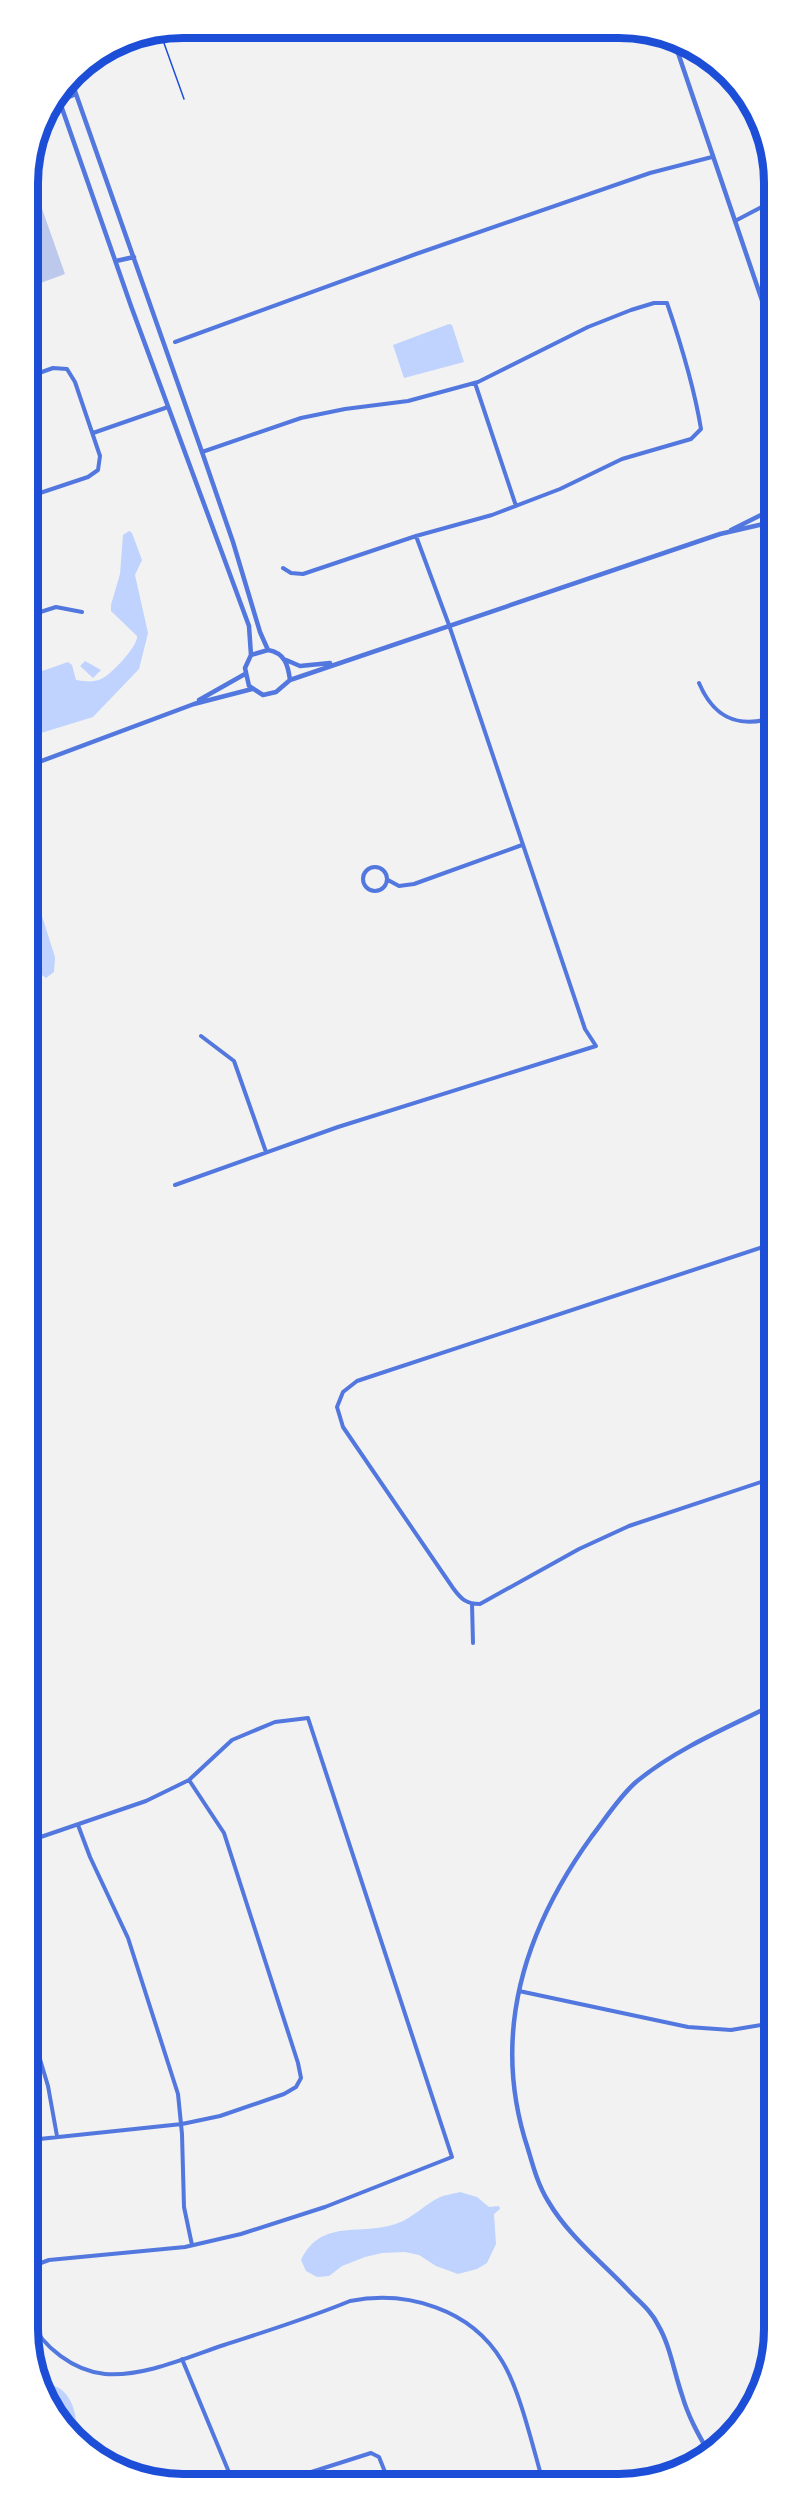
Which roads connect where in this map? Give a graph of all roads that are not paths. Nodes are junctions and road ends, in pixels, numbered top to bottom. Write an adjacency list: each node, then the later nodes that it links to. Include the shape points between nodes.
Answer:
1 (677, 50): 6 (street)
2 (74, 87): 3 (street)
3 (76, 94): 4 (street); 9 (street)
4 (64, 99)
5 (60, 105): 10 (street)
6 (712, 157): 8 (street); 12 (street, via 650,173)
7 (764, 206): 8 (street)
8 (734, 221): 11 (street)
9 (134, 257): 10 (street); 17 (street)
10 (116, 261): 15 (street)
11 (764, 307)
12 (175, 342)
13 (38, 373): 16 (street, via 53,368 67,369)
14 (475, 383): 17 (street, via 408,401 301,418); 19 (street); 19 (street, via 588,327 654,303 667,303 701,429 691,439 622,459)
15 (168, 407): 16 (street); 29 (street, via 249,626)
16 (93, 433): 18 (street, via 100,456 98,470)
17 (202, 452): 28 (street)
18 (38, 494)
19 (516, 506): 23 (street)
20 (764, 513): 22 (street)
21 (764, 524): 22 (street)
22 (720, 534): 27 (street)
23 (416, 536): 24 (street, via 303,573); 27 (street)
24 (283, 568)
25 (82, 612): 26 (street, via 56,607)
26 (38, 613)
27 (449, 625): 31 (street); 39 (street)
28 (268, 650): 29 (street); 30 (street)
29 (250, 655): 32 (street)
30 (286, 660): 31 (street, via 300,666); 33 (street)
31 (339, 662): 33 (street)
32 (245, 674): 35 (street); 36 (street)
33 (290, 680): 35 (street, via 270,694)
34 (699, 683): 37 (street, via 707,701 721,713 740,723)
35 (252, 689): 36 (street)
36 (194, 704): 38 (street)
37 (764, 719)
38 (38, 762)
39 (522, 845): 40 (street, via 414,884 399,886); 42 (street, via 585,1029 596,1046)
40 (388, 880): 40 (street, via 377,891 370,891 363,880 366,870 376,868)
41 (201, 1036): 42 (street, via 234,1061)
42 (266, 1152): 43 (street)
43 (175, 1185)
44 (764, 1247): 46 (street, via 357,1381 343,1392 337,1407 343,1427 453,1588 463,1601)
45 (763, 1481): 46 (street, via 629,1527 569,1554 480,1604)
46 (472, 1604): 47 (street)
47 (473, 1643)
48 (763, 1710): 52 (street, via 665,1760 634,1784 591,1837 557,1890)
49 (189, 1780): 50 (street); 55 (street, via 224,1833 301,2078 284,2094 220,2116); 58 (street, via 232,1740 275,1722 308,1718 452,2157 326,2207)
50 (78, 1825): 51 (street); 55 (street, via 128,1938 178,2094)
51 (38, 1838)
52 (518, 1991): 53 (street, via 688,2027 731,2030); 62 (street, via 511,2068 519,2118 536,2174 547,2200 577,2240 658,2324 689,2416)
53 (763, 2025)
54 (38, 2053): 56 (street)
55 (182, 2124): 56 (street); 58 (street, via 184,2206)
56 (57, 2136): 57 (street)
57 (38, 2139)
58 (192, 2245): 59 (street)
59 (38, 2263)
60 (38, 2334): 61 (street, via 68,2361 105,2374)
61 (182, 2359): 63 (street); 66 (street, via 350,2301 382,2296 429,2305 476,2330 502,2361)
62 (705, 2446)
63 (230, 2474)
64 (304, 2474): 65 (street, via 371,2453 379,2457)
65 (386, 2474)
66 (541, 2474)

